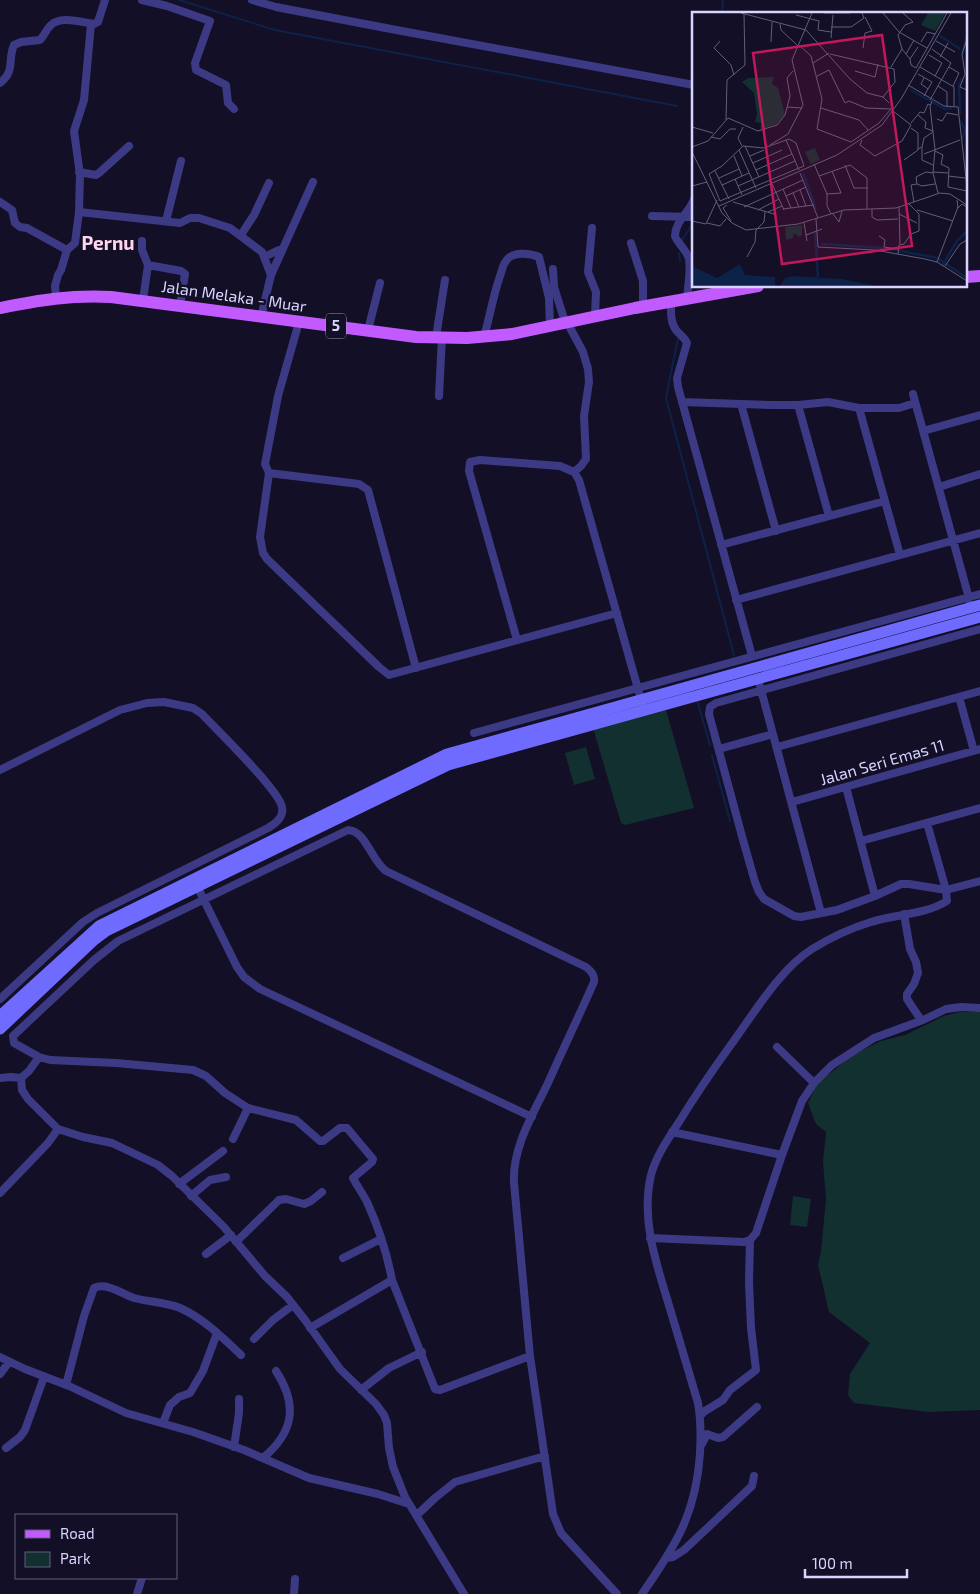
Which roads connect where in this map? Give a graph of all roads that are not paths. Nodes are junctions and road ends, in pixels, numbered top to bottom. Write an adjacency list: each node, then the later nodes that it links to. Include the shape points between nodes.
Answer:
1 (105, 0): 4 (street, via 98,22)
2 (142, 0): 7 (street, via 210,21 195,63 196,70 226,85 228,102)
3 (252, 0): 6 (street, via 391,30)
4 (91, 24): 5 (street, via 54,22 40,40 14,45 11,70); 10 (street, via 84,100 74,131)
5 (0, 83)
6 (692, 85)
7 (234, 109)
8 (129, 146): 10 (street, via 99,174)
9 (181, 161): 18 (street)
10 (79, 172): 15 (street)
11 (313, 182): 23 (street)
12 (269, 184): 20 (street)
13 (0, 202): 24 (street, via 12,210 15,223 20,227)
14 (692, 203): 17 (street)
15 (79, 212): 18 (street); 24 (street, via 75,243)
16 (652, 216): 17 (street)
17 (688, 217): 33 (street, via 675,236 689,259)
18 (166, 221): 20 (street, via 180,223 199,218)
19 (592, 228): 39 (street, via 588,272 596,292)
20 (241, 235): 25 (street)
21 (142, 241): 26 (street)
22 (631, 243): 37 (street, via 643,281)
23 (283, 248): 25 (street); 28 (street)
24 (67, 250): 32 (street)
25 (264, 257): 28 (street)
26 (148, 265): 34 (street); 36 (street, via 184,274)
27 (553, 269): 42 (street, via 554,287)
28 (271, 275): 40 (street)
29 (444, 280): 45 (street)
30 (380, 284): 44 (street)
31 (746, 288): 33 (main road, Jalan Melaka - Muar / 5)
32 (56, 292): 34 (main road, Jalan Melaka - Muar / 5); 38 (main road, Jalan Melaka - Muar / 5)
33 (687, 298): 35 (main road, Jalan Melaka - Muar / 5)
34 (143, 300): 36 (main road, Jalan Melaka - Muar / 5)
35 (671, 301): 37 (main road, Jalan Melaka - Muar / 5); 49 (street, via 671,319 687,343 677,378)
36 (180, 305): 40 (main road, Jalan Melaka - Muar / 5)
37 (643, 306): 39 (main road, Jalan Melaka - Muar / 5)
38 (0, 308)
39 (595, 316): 42 (main road, Jalan Melaka - Muar / 5)
40 (261, 317): 41 (main road, Jalan Melaka - Muar / 5)
41 (299, 322): 44 (main road, Jalan Melaka - Muar / 5); 57 (street, via 278,396 265,464)
42 (566, 322): 43 (main road, Jalan Melaka - Muar / 5); 56 (street, via 583,352 589,382 584,416 586,459)
43 (550, 326): 46 (main road, Jalan Melaka - Muar / 5); 46 (street, via 549,298 539,257 518,254 506,261)
44 (368, 330): 45 (main road, Jalan Melaka - Muar / 5)
45 (439, 337): 46 (main road, Jalan Melaka - Muar / 5); 48 (street)
46 (484, 337)
47 (913, 394): 50 (street)
48 (439, 396)
49 (682, 402): 51 (street); 65 (street)
50 (916, 403): 53 (street, via 900,408); 55 (street)
51 (741, 404): 52 (street); 62 (street)
52 (798, 404): 53 (street, via 828,402); 61 (street)
53 (859, 408): 60 (street)
54 (980, 415): 55 (street)
55 (923, 431): 59 (street)
56 (574, 472): 70 (street, via 579,480); 72 (street, via 560,466 470,462 469,471)
57 (269, 473): 73 (street, via 260,536 267,559 388,675); 73 (street, via 359,484 368,490)
58 (980, 474): 59 (street)
59 (938, 487): 64 (street)
60 (885, 501): 61 (street); 66 (street)
61 (829, 516): 62 (street)
62 (776, 531): 65 (street)
63 (980, 533): 64 (street)
64 (954, 541): 66 (street); 69 (street)
65 (721, 545): 68 (street)
66 (900, 555): 68 (street)
67 (980, 594): 69 (street)
68 (736, 600): 74 (street)
69 (975, 609): 74 (street)
70 (616, 613): 72 (street); 77 (street)
71 (980, 629): 74 (street)
72 (517, 640): 73 (street)
73 (416, 668)
74 (757, 673): 77 (street); 79 (street); 81 (street, via 710,707)
75 (980, 691): 76 (street)
76 (958, 697): 80 (street); 82 (street)
77 (641, 699): 78 (street); 90 (street, via 447,754)
78 (474, 733)
79 (773, 734): 80 (street); 81 (street)
80 (777, 748): 85 (street)
81 (718, 749): 94 (street, via 759,892 764,899 794,916)
82 (977, 750): 84 (street, Jalan Seri Emas 11)
83 (0, 770): 96 (street, via 120,710 147,703 174,704 202,714 270,787 282,808 282,815 268,828 83,922)
84 (846, 787): 85 (street, Jalan Seri Emas 11); 88 (street)
85 (792, 802): 94 (street)
86 (980, 808): 87 (street)
87 (927, 823): 88 (street); 91 (street)
88 (861, 841): 92 (street)
89 (980, 881): 91 (street)
90 (195, 883): 93 (street); 98 (street, via 98,926)
91 (946, 890): 92 (street, via 901,884); 95 (street, via 947,901 941,905)
92 (875, 896): 94 (street)
93 (203, 899): 101 (street, via 108,948 14,1036 14,1043); 106 (street, via 237,967 260,989); 106 (street, via 340,832 353,830 386,871 586,966 595,978 594,982)
94 (821, 913)
95 (904, 914): 99 (street, via 918,973 907,999); 108 (street, via 842,933 813,948 791,966 709,1075)
96 (0, 999)
97 (980, 1008): 99 (street, via 946,1009)
98 (1, 1020)
99 (921, 1020): 104 (street, via 874,1038 853,1050)
100 (777, 1047): 104 (street)
101 (39, 1056): 103 (street); 105 (street, via 50,1060 193,1070)
102 (0, 1078): 103 (street)
103 (21, 1078): 107 (street, via 22,1090 28,1099)
104 (814, 1083): 111 (street, via 802,1101)
105 (248, 1108): 109 (street); 119 (street, via 296,1120 320,1141 340,1128 347,1128 373,1159 353,1178 366,1200)
106 (532, 1117): 130 (street, via 513,1169)
107 (58, 1129): 113 (street, via 112,1143 158,1165); 115 (street)
108 (672, 1132): 111 (street); 118 (street, via 651,1175)
109 (233, 1139)
110 (223, 1151): 113 (street)
111 (782, 1155): 120 (street, via 756,1232)
112 (226, 1177): 116 (street, via 210,1180)
113 (179, 1184): 116 (street)
114 (322, 1192): 117 (street, via 304,1204 279,1200)
115 (0, 1193)
116 (191, 1196): 117 (street)
117 (234, 1238): 121 (street); 124 (street)
118 (650, 1238): 120 (street); 140 (street)
119 (381, 1239): 122 (street); 123 (street)
120 (750, 1240): 140 (street, via 750,1319 756,1370)
121 (206, 1254)
122 (343, 1258)
123 (392, 1280): 125 (street); 128 (street)
124 (293, 1305): 125 (street); 127 (street)
125 (310, 1328): 137 (street, via 340,1369)
126 (217, 1333): 129 (street); 136 (street, via 181,1309 109,1288 94,1288); 141 (street, via 203,1371 190,1393 170,1405)
127 (254, 1339)
128 (422, 1352): 130 (street, via 437,1390); 137 (street, via 389,1368)
129 (241, 1356)
130 (530, 1356): 145 (street)
131 (0, 1357): 132 (street)
132 (10, 1362): 134 (street); 135 (street)
133 (276, 1371): 146 (street, via 285,1385 290,1404 286,1433)
134 (0, 1374)
135 (44, 1377): 136 (street); 143 (street, via 25,1430)
136 (66, 1385): 141 (street, via 126,1414)
137 (361, 1390): 148 (street, via 384,1415 393,1467)
138 (238, 1399): 142 (street)
139 (757, 1407): 144 (street, via 723,1437 707,1434)
140 (700, 1416): 144 (street)
141 (163, 1424): 142 (street)
142 (234, 1447): 146 (street)
143 (6, 1448)
144 (700, 1448): 150 (street, via 694,1498 688,1517)
145 (545, 1456): 149 (street, via 455,1482); 156 (street, via 555,1524)
146 (263, 1458): 148 (street, via 309,1478)
147 (754, 1476): 150 (street, via 752,1486 684,1550)
148 (409, 1504): 149 (street)
149 (417, 1515): 155 (street)
150 (666, 1558): 157 (street)
151 (142, 1579): 153 (street)
152 (295, 1579): 154 (street)
153 (138, 1594)
154 (294, 1594)
155 (464, 1594)
156 (618, 1594)
157 (642, 1594)

